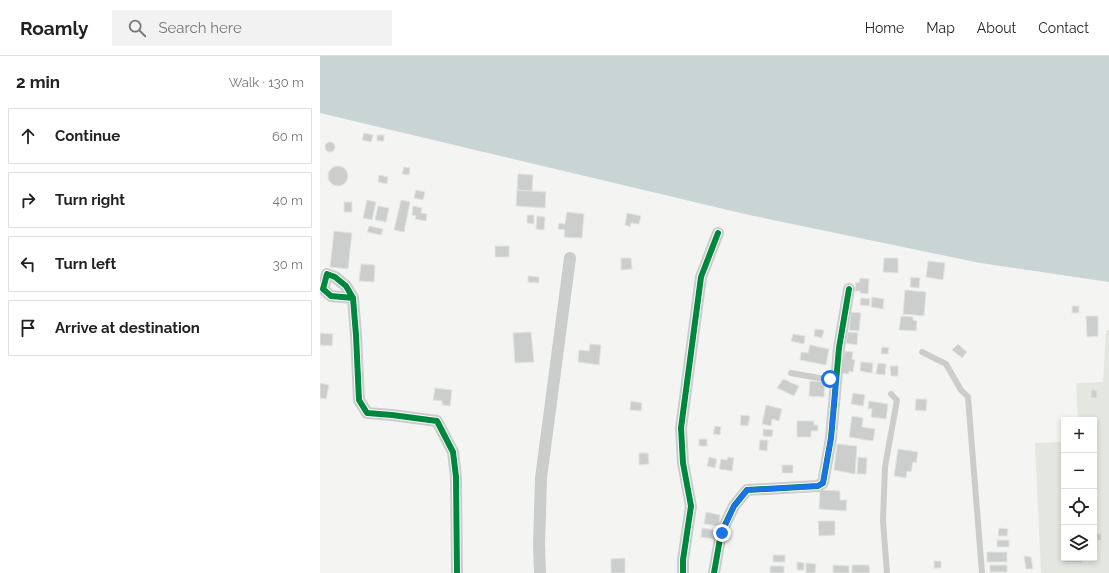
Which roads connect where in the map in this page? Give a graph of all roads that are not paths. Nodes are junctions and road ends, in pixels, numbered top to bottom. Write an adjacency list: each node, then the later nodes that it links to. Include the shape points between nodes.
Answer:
1 (718, 233): 11 (street, via 702,277 681,428 683,463 691,506)
2 (570, 258): 10 (street, via 542,478)
3 (849, 289): 7 (street)
4 (353, 298): 9 (street, via 359,400 367,413 437,421 453,452 456,477)
5 (922, 352): 14 (lane, via 946,364 968,397)
6 (791, 373): 7 (lane)
7 (836, 382): 12 (street, via 831,438 823,483 818,486 747,490 734,506 722,533)
8 (891, 394): 13 (lane, via 897,400 885,467 883,521)
9 (457, 573)
10 (540, 573)
11 (683, 573)
12 (714, 573)
13 (887, 573)
14 (982, 573)

